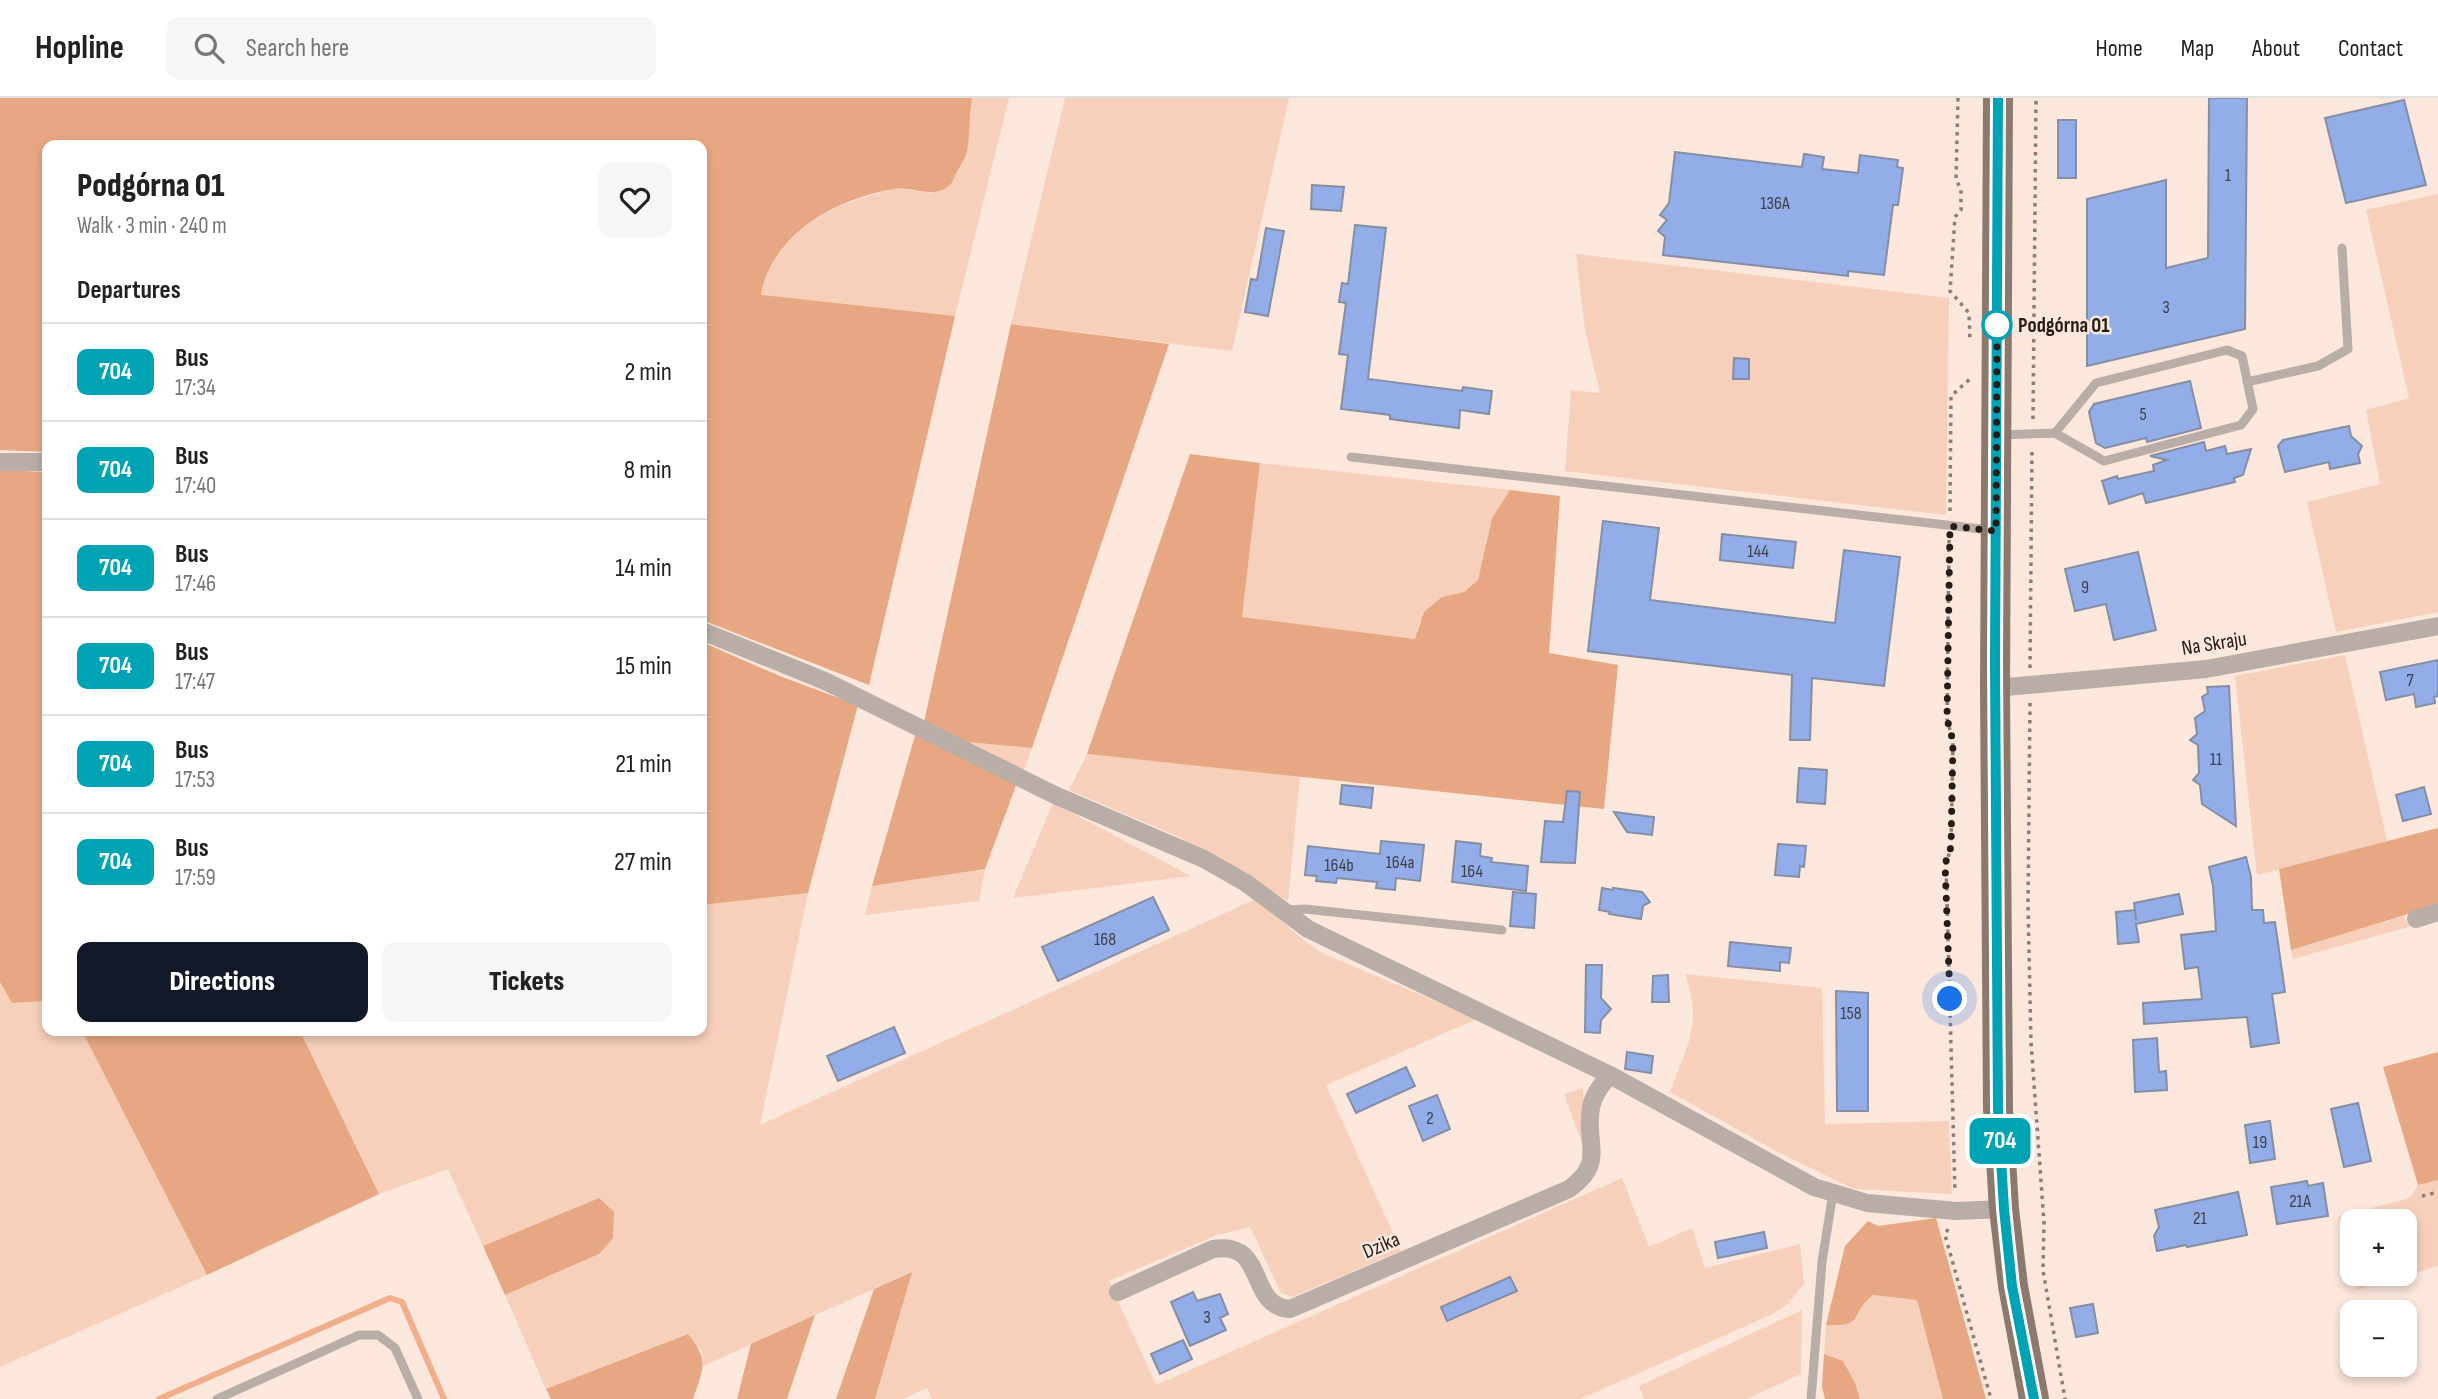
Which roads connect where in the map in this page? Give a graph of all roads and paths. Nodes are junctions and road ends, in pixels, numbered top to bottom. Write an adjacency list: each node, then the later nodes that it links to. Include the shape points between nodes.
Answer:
1 (1958, 98): 5 (path, via 1956,180 1961,210 1955,217 1950,291 1969,313)
2 (1998, 98): 10 (main road)
3 (2036, 98): 9 (path)
4 (2342, 248): 7 (lane, via 2348,349 2318,366)
5 (1970, 353)
6 (1970, 366): 14 (path, via 1971,380 1951,396)
7 (2247, 382): 8 (lane, via 2242,356 2227,350 2096,383); 8 (lane, via 2253,409 2241,425 2104,461)
8 (2055, 433): 9 (lane)
9 (2032, 434): 10 (lane); 18 (path)
10 (1996, 435): 15 (main road)
11 (1351, 457): 14 (lane)
12 (0, 462): 13 (street)
13 (42, 463)
14 (1950, 526): 15 (lane); 29 (path, via 1947,719 1953,741 1951,847 1945,864)
15 (1996, 531): 19 (main road)
16 (2438, 626): 18 (street, Na Skraju, via 2206,669)
17 (707, 633): 20 (street, via 825,681 1057,796 1204,859 1246,883)
18 (2030, 686): 19 (street, Na Skraju); 36 (path, via 2031,1042 2043,1270)
19 (1995, 688): 28 (main road, via 1998,1109)
20 (1280, 911): 23 (lane, via 1305,909); 24 (street, via 1308,929)
21 (2438, 912): 22 (street)
22 (2416, 919)
23 (1502, 930)
24 (1610, 1074): 25 (street, via 1814,1187); 30 (street, Dzika, via 1590,1109 1592,1159 1579,1182 1569,1189 1290,1309 1279,1308 1266,1298 1251,1265 1234,1248 1225,1247)
25 (1833, 1192): 29 (street, via 1867,1203); 33 (lane, via 1822,1262)
26 (2438, 1192): 27 (path)
27 (2422, 1196)
28 (2004, 1209): 29 (street); 35 (main road, via 2012,1286)
29 (1956, 1211): 34 (path, via 1945,1236)
30 (1118, 1292)
31 (217, 1399): 32 (lane, via 359,1335 378,1335 395,1348)
32 (418, 1399)
33 (1811, 1399)
34 (1991, 1399)
35 (2034, 1399)
36 (2065, 1399)

